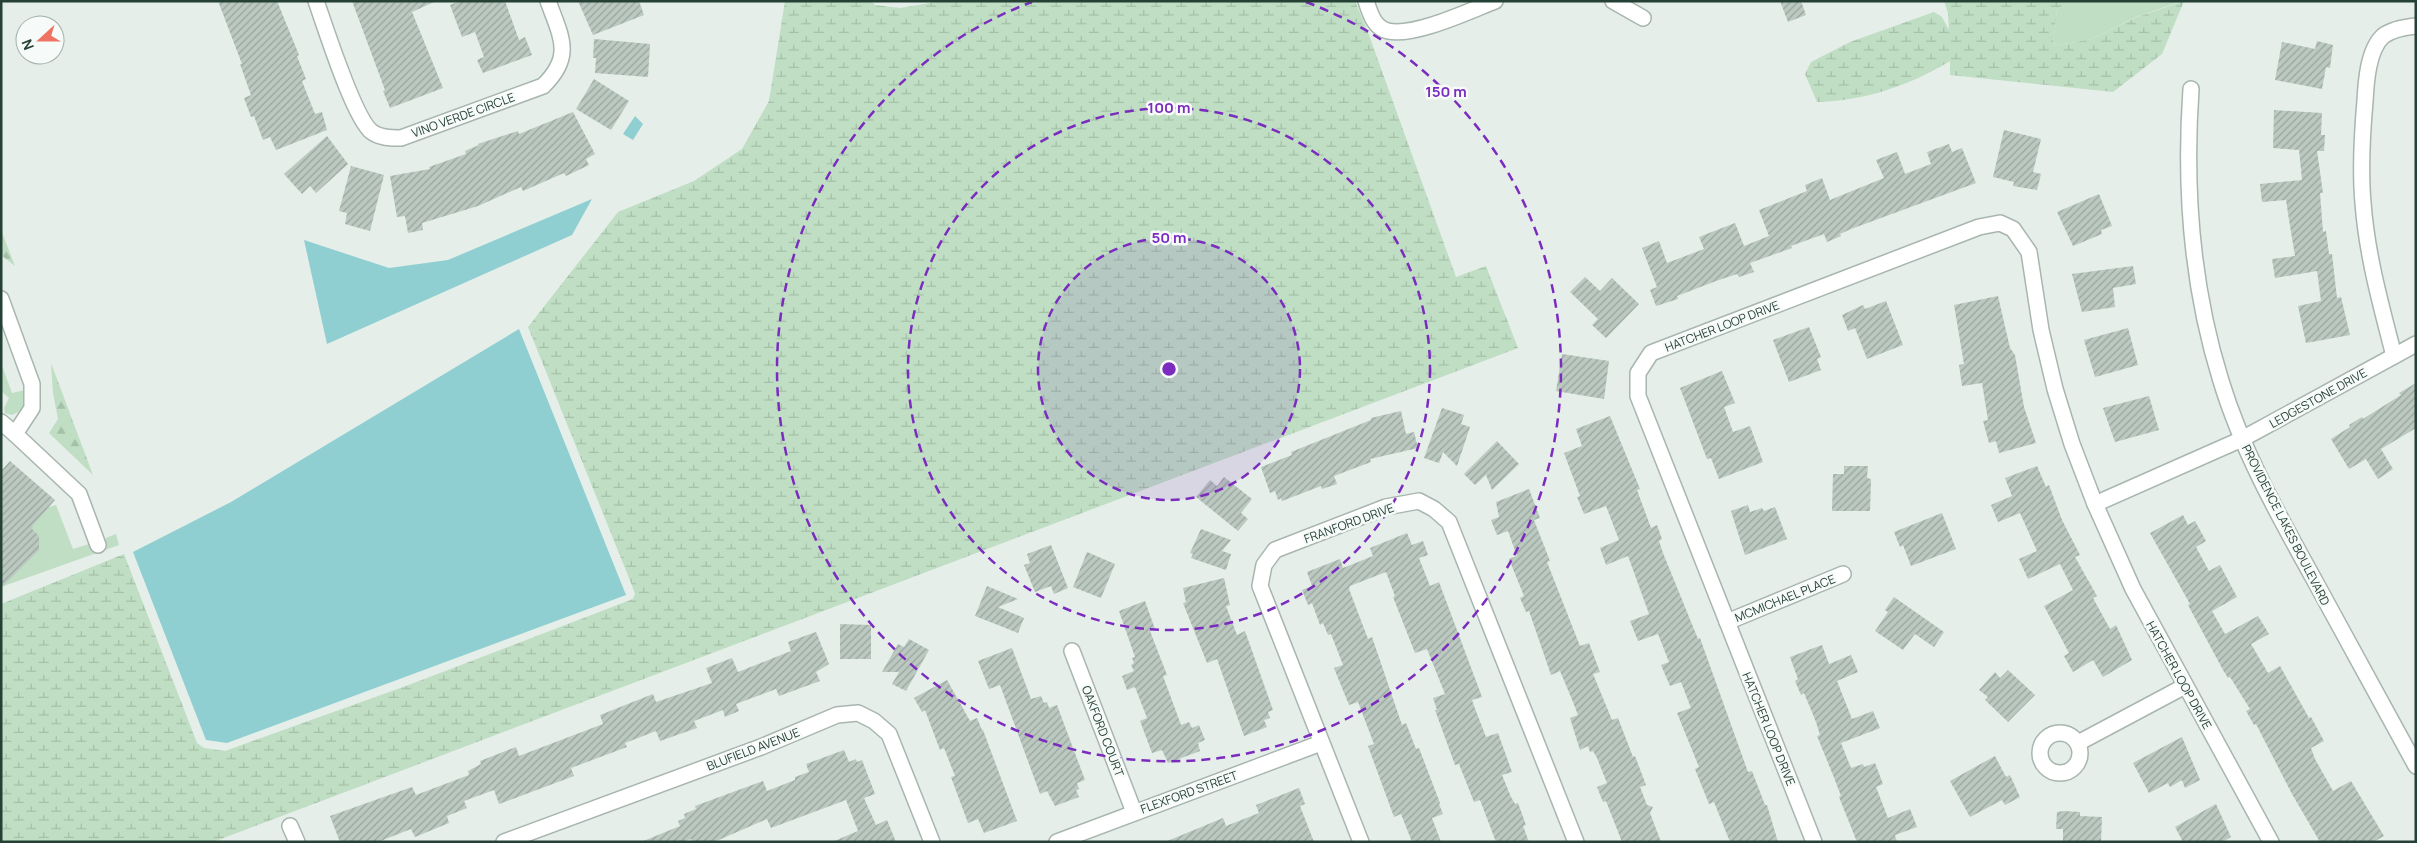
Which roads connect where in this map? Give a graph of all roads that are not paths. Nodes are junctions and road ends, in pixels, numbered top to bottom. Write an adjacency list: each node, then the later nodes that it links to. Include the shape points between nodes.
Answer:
1 (316, 1): 2 (street, VINO VERDE CIRCLE, via 358,114 371,132 401,138 543,86 556,73 563,59 562,40)
2 (548, 1)
3 (1366, 1): 4 (street, via 1374,21 1387,31 1414,30)
4 (1495, 1)
5 (1613, 1): 6 (street)
6 (1643, 18)
7 (2416, 26): 11 (street, via 2384,36 2374,51 2367,79 2363,123 2363,202 2368,242)
8 (2191, 89): 14 (street, PROVIDENCE LAKES BOULEVARD, via 2187,177 2195,268 2215,360)
9 (1, 299): 13 (street, via 32,384 32,408)
10 (2416, 344): 11 (street, LEDGESTONE DRIVE)
11 (2394, 356): 14 (street, LEDGESTONE DRIVE)
12 (1, 422): 13 (street)
13 (15, 434): 16 (street, via 79,494)
14 (2242, 439): 15 (street); 23 (street, PROVIDENCE LAKES BOULEVARD, via 2291,537)
15 (2095, 504): 18 (street, HATCHER LOOP DRIVE, via 2055,389 2040,330 2029,252 2013,228 2000,223 1978,227 1651,353 1638,373 1638,396); 20 (street, HATCHER LOOP DRIVE, via 2133,589)
16 (98, 545)
17 (1843, 574): 18 (street, MCMICHAEL PLACE)
18 (1727, 622): 32 (street, HATCHER LOOP DRIVE)
19 (1072, 650): 24 (street, OAKFORD COURT)
20 (2185, 686): 22 (street); 33 (street, HATCHER LOOP DRIVE)
21 (1321, 743): 24 (street, FLEXFORD STREET); 30 (street, FRANFORD DRIVE); 31 (street, FRANFORD DRIVE, via 1260,586 1264,565 1275,550 1386,507 1419,501 1449,522)
22 (2078, 743)
23 (2416, 766)
24 (1134, 812): 29 (street, FLEXFORD STREET)
25 (290, 826): 27 (street)
26 (509, 841): 28 (street, BLUFIELD AVENUE, via 761,747 836,715 858,712 874,720 888,734)
27 (296, 842)
28 (932, 842)
29 (1057, 842)
30 (1361, 842)
31 (1576, 842)
32 (1814, 842)
33 (2271, 842)

